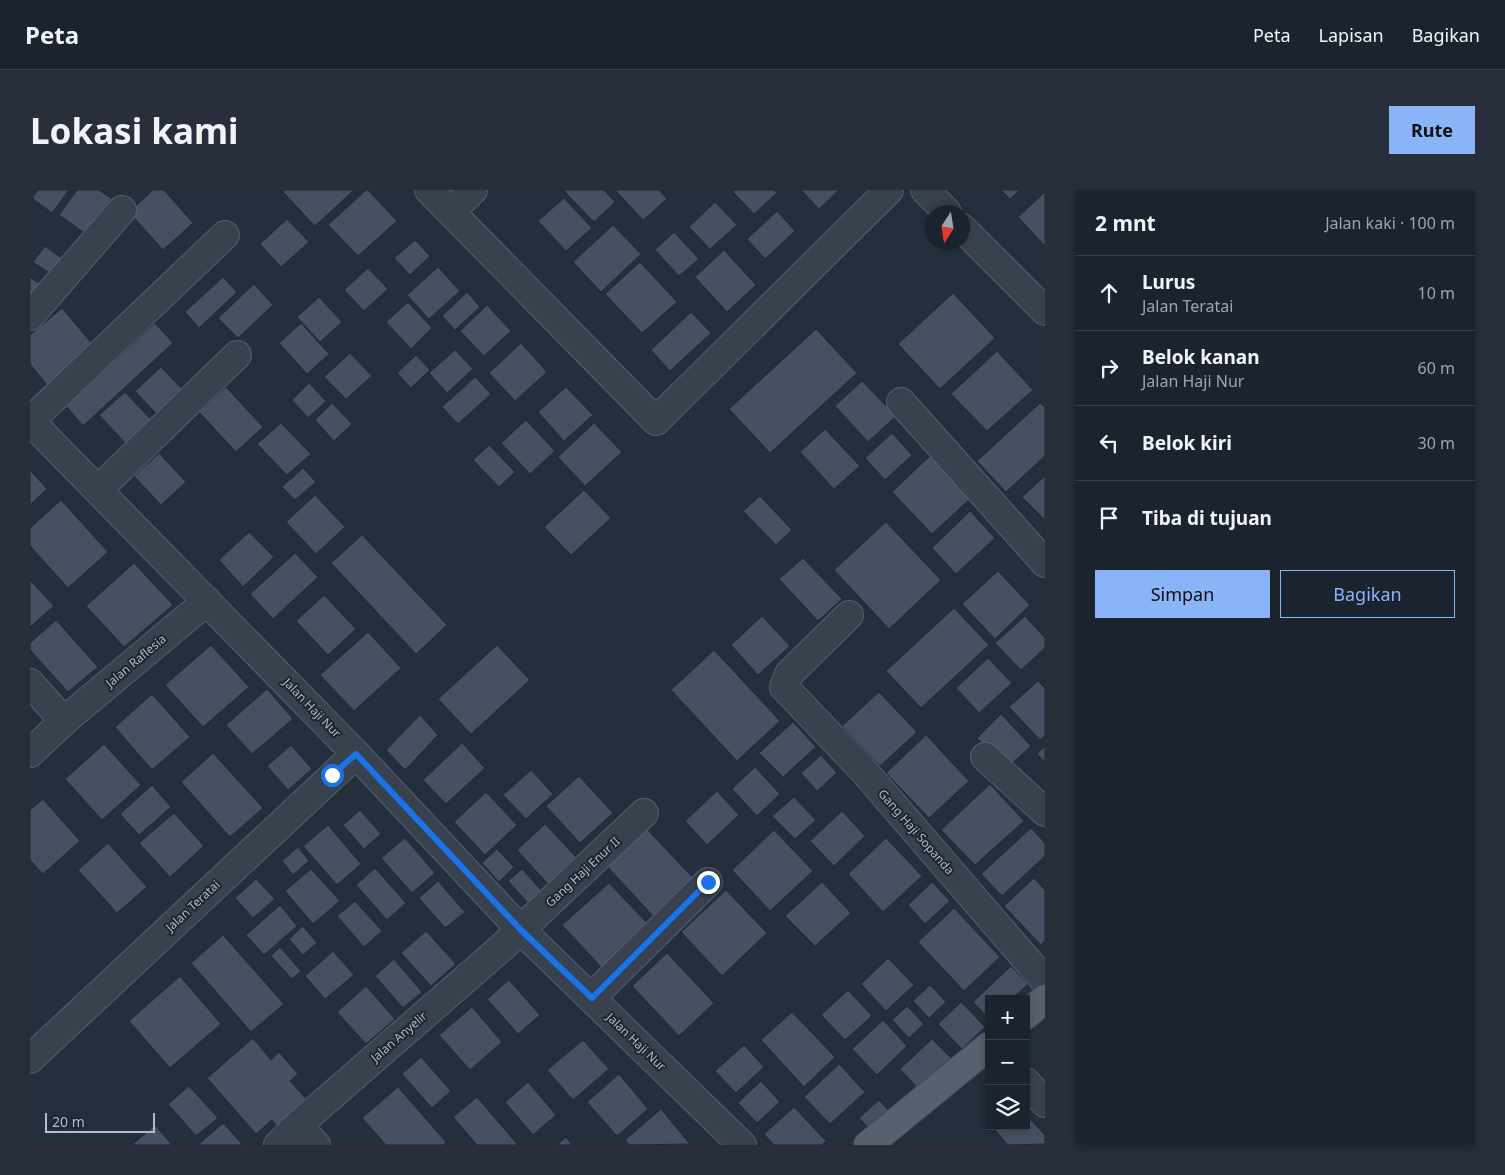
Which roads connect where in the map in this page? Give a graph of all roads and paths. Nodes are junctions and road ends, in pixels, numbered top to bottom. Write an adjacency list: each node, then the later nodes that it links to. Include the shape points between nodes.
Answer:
1 (429, 190): 7 (street)
2 (473, 190): 7 (street)
3 (888, 190): 7 (street, via 656,420)
4 (925, 190): 5 (street)
5 (940, 205)
6 (122, 210): 11 (street)
7 (450, 212)
8 (225, 235): 14 (street)
9 (970, 236): 10 (street)
10 (1045, 311)
11 (30, 316)
12 (238, 355): 15 (street)
13 (901, 402): 16 (street)
14 (30, 421): 15 (street, Jalan Haji Nur)
15 (98, 490): 17 (street, Jalan Haji Nur)
16 (1045, 563)
17 (207, 601): 20 (street, Jalan Raflesia); 22 (street, Jalan Haji Nur)
18 (849, 614): 28 (street, Gang Haji Sopanda, via 789,674 784,687 863,770)
19 (30, 683): 20 (street)
20 (64, 721): 21 (street, Jalan Raflesia)
21 (30, 753)
22 (356, 754): 27 (street, Jalan Haji Nur); 33 (street, Jalan Teratai)
23 (985, 757): 24 (street)
24 (1045, 812)
25 (644, 813): 27 (street, Gang Haji Enur II)
26 (708, 882): 29 (street)
27 (521, 930): 29 (street, Jalan Haji Nur); 36 (street, Jalan Anyelir)
28 (1045, 981)
29 (592, 998): 39 (street, Jalan Haji Nur)
30 (1045, 999): 31 (main road)
31 (1030, 1012)
32 (985, 1049): 40 (main road)
33 (30, 1059)
34 (1029, 1085): 35 (street)
35 (1045, 1103)
36 (298, 1125): 37 (street, Jalan Anyelir); 38 (street)
37 (278, 1145)
38 (316, 1145)
39 (742, 1145)
40 (868, 1145)

